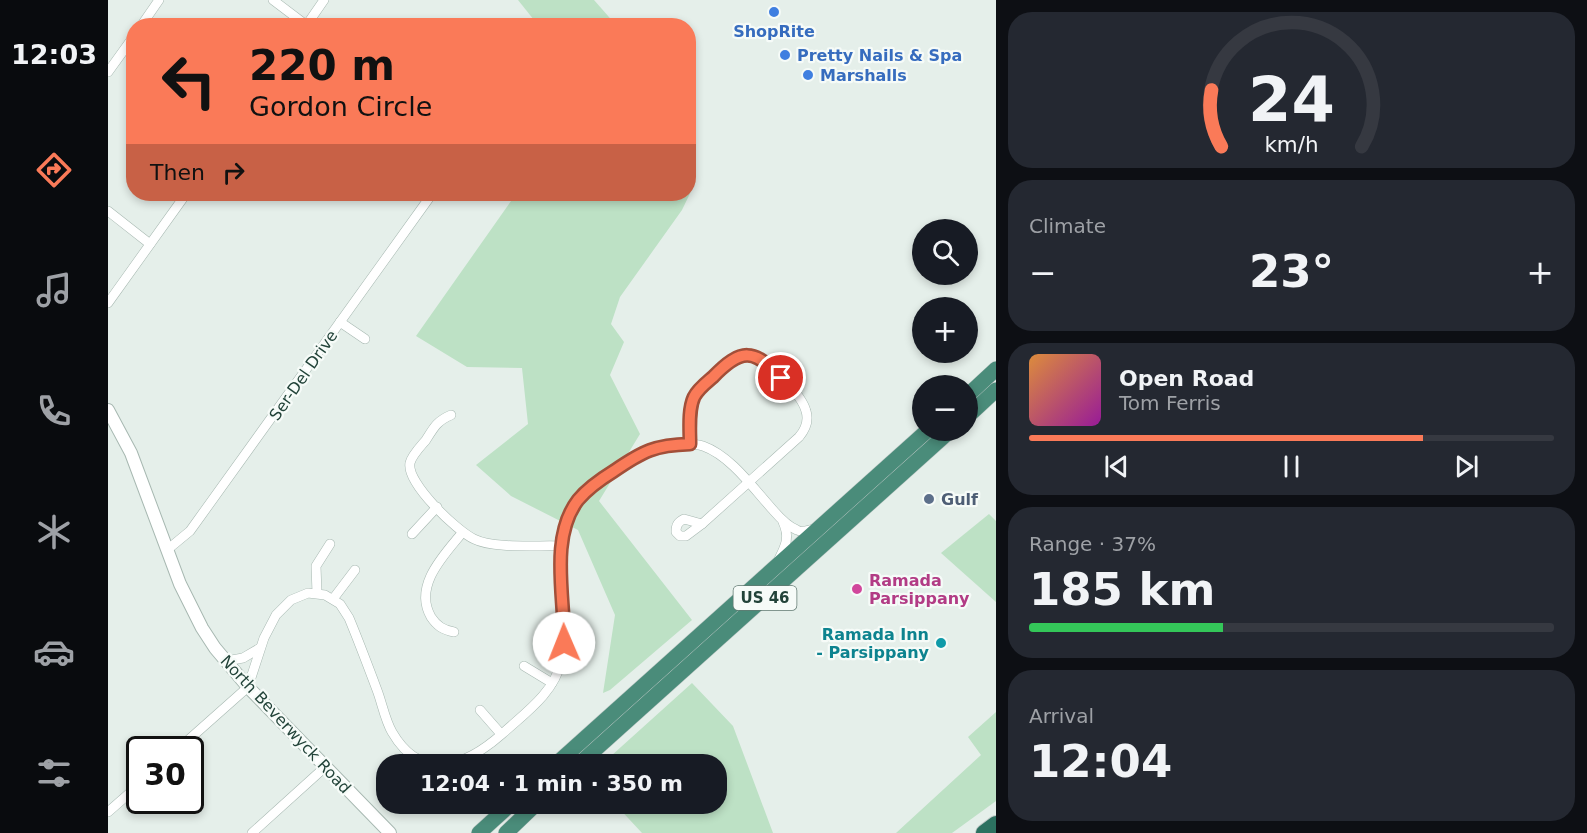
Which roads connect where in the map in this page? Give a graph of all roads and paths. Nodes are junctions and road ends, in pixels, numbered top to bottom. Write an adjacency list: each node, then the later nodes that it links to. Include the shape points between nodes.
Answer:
1 (159, 0): 4 (street)
2 (273, 0): 5 (street)
3 (324, 0): 6 (street)
4 (147, 18)
5 (297, 18)
6 (311, 18)
7 (126, 47): 8 (street)
8 (108, 72)
9 (181, 201): 12 (street)
10 (427, 201): 14 (street, Ser-Del Drive)
11 (108, 211): 12 (street)
12 (150, 244): 13 (street)
13 (108, 303)
14 (340, 322): 15 (street); 34 (street, Ser-Del Drive, via 190,531)
15 (365, 339)
16 (996, 369): 17 (highway)
17 (978, 386)
18 (996, 390): 19 (highway)
19 (978, 407)
20 (108, 410): 34 (street, North Beverwyck Road, via 131,453)
21 (451, 415): 26 (street, via 439,419 410,462 411,475 418,487)
22 (916, 441): 29 (highway, US 46)
23 (939, 441): 49 (highway, US 46)
24 (690, 444): 25 (street, via 708,448); 25 (street, via 693,402 698,392 736,358 753,356 764,360 798,396 807,422 799,437); 33 (street, via 650,449 604,477 572,510)
25 (748, 483): 27 (street); 28 (street)
26 (437, 507): 30 (street); 31 (street)
27 (782, 520): 29 (street, via 801,531); 35 (street, via 787,542)
28 (702, 524)
29 (820, 527): 35 (highway, US 46)
30 (462, 533): 33 (street, via 477,540 512,545); 39 (street, via 437,564 427,595 433,620)
31 (412, 534)
32 (330, 544): 37 (street, via 316,566)
33 (561, 546): 43 (street, via 564,643 559,671)
34 (167, 550): 41 (street, North Beverwyck Road, via 189,604)
35 (775, 567): 48 (highway, US 46)
36 (355, 570): 38 (street)
37 (317, 593): 38 (street); 40 (street, via 302,594 284,606)
38 (333, 599): 46 (street, via 349,618 391,729 405,748 424,761 456,764 480,752)
39 (454, 632)
40 (260, 648): 41 (street); 44 (street)
41 (226, 661): 44 (street, North Beverwyck Road)
42 (524, 666): 43 (street)
43 (552, 683): 46 (street)
44 (248, 687): 47 (street); 50 (street, North Beverwyck Road)
45 (480, 710): 46 (street)
46 (501, 734)
47 (193, 736)
48 (567, 754)
49 (590, 754)
50 (324, 768): 56 (street); 57 (street, North Beverwyck Road)
51 (126, 796): 52 (street)
52 (108, 812)
53 (500, 814): 58 (highway)
54 (526, 814): 59 (highway)
55 (996, 824): 60 (highway)
56 (252, 833)
57 (390, 833)
58 (479, 833)
59 (506, 833)
60 (984, 833)

